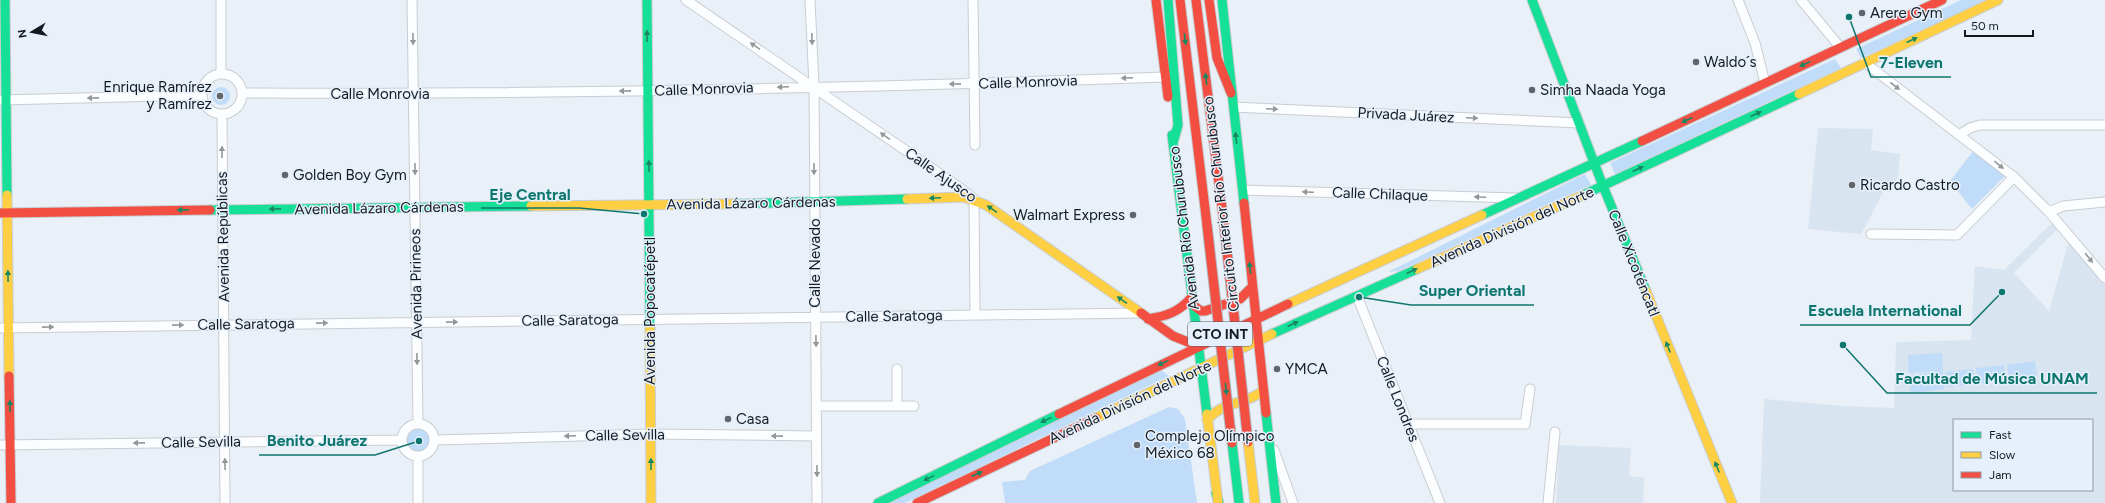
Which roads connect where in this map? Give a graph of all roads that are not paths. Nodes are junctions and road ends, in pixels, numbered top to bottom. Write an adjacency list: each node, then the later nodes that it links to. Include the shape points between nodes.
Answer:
1 (5, 0): 31 (main road)
2 (221, 0): 21 (street)
3 (412, 0): 29 (street, Avenida Pirineos, one-way to 29)
4 (647, 0): 26 (main road, Avenida Popocatépetl, one-way to 4)
5 (686, 0): 25 (street, Calle Ajusco, one-way to 5)
6 (810, 0): 25 (street, Calle Nevado, one-way to 25)
7 (973, 0): 24 (street)
8 (1156, 0): 22 (main road, Avenida Río Churubusco / CTO INT)
9 (1168, 0): 37 (main road, via 1178,125)
10 (1180, 0): 99 (main road, Circuito Interior Río Churubusco / CTO INT, one-way to 99, bridge)
11 (1196, 0): 100 (main road, Circuito Interior Río Churubusco / CTO INT, one-way to 11, bridge)
12 (1209, 0): 28 (main road, via 1217,58)
13 (1222, 0): 28 (main road, CTO INT)
14 (1532, 0): 34 (main road, Calle Xicoténcatl)
15 (1738, 0): 23 (street, via 1755,43)
16 (1801, 0): 19 (street)
17 (1942, 0): 19 (main road, Avenida División del Norte)
18 (1998, 0): 20 (main road, Avenida División del Norte, one-way to 18)
19 (1840, 47): 23 (main road, Avenida División del Norte, one-way to 23)
20 (1864, 62): 36 (street, one-way to 36); 41 (main road, Avenida División del Norte, one-way to 20)
21 (221, 74): 27 (street, via 238,81); 30 (street, via 210,78)
22 (1166, 77): 24 (street, Calle Monrovia, one-way to 24); 37 (main road, Avenida Río Churubusco / CTO INT)
23 (1765, 83): 39 (main road, Avenida División del Norte, one-way to 39)
24 (974, 84): 25 (street, Calle Monrovia, one-way to 25); 38 (street)
25 (814, 86): 26 (street, Calle Monrovia, one-way to 26); 44 (street, Calle Ajusco, one-way to 25); 45 (street, Calle Nevado, one-way to 45)
26 (648, 91): 29 (street, Calle Monrovia, one-way to 29); 47 (main road, Avenida Popocatépetl, one-way to 26)
27 (242, 93): 29 (street, Calle Monrovia); 33 (street, via 239,105)
28 (1231, 93): 32 (main road, CTO INT)
29 (414, 94): 48 (street, Avenida Pirineos, one-way to 48)
30 (202, 95): 31 (street, one-way to 31); 33 (street, via 211,111)
31 (3, 100): 51 (main road)
32 (1233, 107): 34 (street, Privada Juárez, one-way to 34); 42 (main road, CTO INT, one-way to 32)
33 (222, 114): 49 (street, Avenida Repúblicas, one-way to 33)
34 (1579, 123): 39 (main road, Calle Xicoténcatl)
35 (2105, 125): 36 (street, via 1980,126 1970,128)
36 (1959, 135): 40 (street, one-way to 40)
37 (1174, 143): 56 (main road, Avenida Río Churubusco / CTO INT)
38 (975, 145)
39 (1594, 164): 41 (main road, Calle Xicoténcatl); 43 (main road, Avenida División del Norte)
40 (2014, 177): 50 (street); 52 (street, via 1957,235)
41 (1603, 186): 55 (main road, Avenida División del Norte, one-way to 41); 105 (main road, Calle Xicoténcatl, one-way to 41)
42 (1242, 190): 43 (street, Calle Chilaque, one-way to 42); 54 (main road, CTO INT, one-way to 42)
43 (1519, 198): 61 (main road, Avenida División del Norte)
44 (974, 199): 45 (main road, Avenida Lázaro Cárdenas, one-way to 45, via 964,197); 57 (street); 58 (main road, Calle Ajusco, one-way to 44)
45 (814, 202): 47 (main road, Avenida Lázaro Cárdenas); 59 (street, Calle Nevado)
46 (2105, 202): 50 (street, via 2062,206)
47 (650, 205): 48 (main road, Avenida Lázaro Cárdenas); 60 (main road, Avenida Popocatépetl)
48 (415, 208): 49 (main road, Avenida Lázaro Cárdenas, one-way to 49); 62 (street, Avenida Pirineos)
49 (222, 210): 51 (main road, Avenida Lázaro Cárdenas, one-way to 51); 63 (street, Avenida Repúblicas)
50 (2048, 212): 53 (street, one-way to 53)
51 (4, 213): 64 (main road, one-way to 51)
52 (1870, 234)
53 (2105, 278)
54 (1252, 287): 56 (main road, via 1240,298 1206,311 1201,311); 61 (main road, CTO INT)
55 (1357, 296): 65 (main road, Avenida División del Norte, one-way to 55); 80 (street, Calle Londres)
56 (1192, 301): 58 (main road, via 1175,314); 66 (main road, Avenida Río Churubusco / CTO INT)
57 (975, 315): 58 (street, Calle Saratoga); 59 (street, Calle Saratoga)
58 (1145, 316): 66 (main road, Calle Ajusco, via 1177,338)
59 (815, 317): 60 (street, Calle Saratoga); 74 (street, Calle Nevado, one-way to 74)
60 (650, 319): 62 (street, Calle Saratoga, one-way to 60); 83 (main road, Avenida Popocatépetl)
61 (1256, 320): 65 (main road, CTO INT); 66 (main road, Avenida División del Norte)
62 (416, 322): 63 (street, Calle Saratoga, one-way to 62); 79 (street, Avenida Pirineos, one-way to 79)
63 (224, 324): 64 (street, Calle Saratoga, one-way to 63); 87 (street, Avenida Repúblicas)
64 (4, 328): 88 (main road, one-way to 64)
65 (1258, 340): 67 (main road, Avenida División del Norte); 70 (main road, CTO INT)
66 (1198, 346): 67 (main road, Avenida Río Churubusco / CTO INT); 96 (main road, Avenida División del Norte, one-way to 96)
67 (1201, 368): 71 (main road, Avenida Río Churubusco / CTO INT); 97 (main road, Avenida División del Norte, one-way to 67)
68 (897, 369): 75 (street)
69 (1530, 389): 80 (street, via 1526,424)
70 (1263, 392): 72 (main road); 77 (main road, CTO INT)
71 (1204, 395): 73 (main road); 78 (main road, Avenida Río Churubusco / CTO INT)
72 (1250, 400): 73 (main road); 77 (main road)
73 (1223, 405): 78 (main road)
74 (816, 406): 75 (street); 84 (street, Calle Nevado)
75 (897, 406): 76 (street)
76 (914, 406)
77 (1265, 408): 82 (main road, CTO INT)
78 (1207, 420): 98 (main road, Avenida Río Churubusco / CTO INT)
79 (418, 424): 85 (street, via 405,430); 86 (street, via 429,428)
80 (1408, 424): 103 (street, Calle Londres)
81 (1555, 432): 104 (street)
82 (1268, 433): 101 (main road, CTO INT); 102 (street)
83 (651, 434): 84 (street, Calle Sevilla, one-way to 83); 86 (street, Calle Sevilla, one-way to 86); 94 (main road, Avenida Popocatépetl, one-way to 83)
84 (816, 436): 95 (street, Calle Nevado, one-way to 95)
85 (402, 440): 87 (street, Calle Sevilla); 90 (street, via 408,454)
86 (435, 440): 90 (street, via 428,454)
87 (224, 442): 88 (street, Calle Sevilla, one-way to 88); 92 (street, Avenida Repúblicas, one-way to 87)
88 (10, 445): 89 (street, Calle Sevilla); 91 (main road)
89 (0, 446)
90 (418, 457): 93 (street)
91 (11, 503)
92 (225, 503)
93 (418, 503)
94 (651, 503)
95 (817, 503)
96 (878, 503)
97 (917, 503)
98 (1218, 503)
99 (1239, 503)
100 (1255, 503)
101 (1276, 503)
102 (1293, 503)
103 (1440, 503)
104 (1548, 503)
105 (1732, 503)

